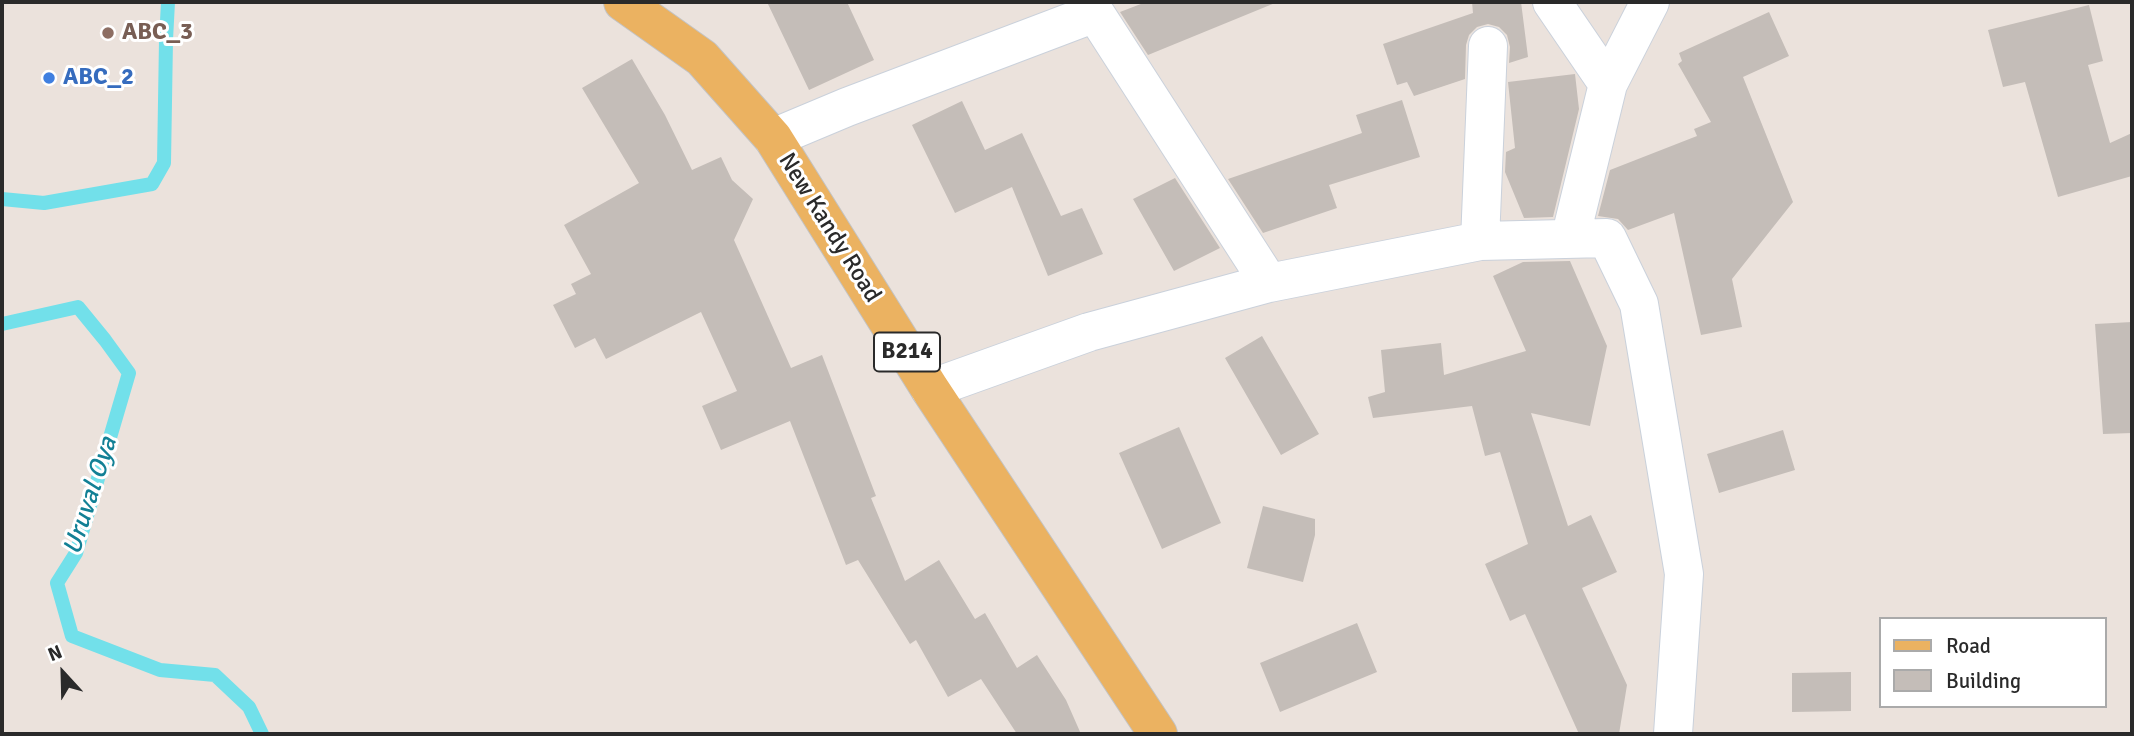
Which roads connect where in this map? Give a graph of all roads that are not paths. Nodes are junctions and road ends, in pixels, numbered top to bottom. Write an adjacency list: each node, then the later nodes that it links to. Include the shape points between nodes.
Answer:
1 (623, 2): 6 (main road, New Kandy Road / B214, via 702,58)
2 (1552, 2): 5 (street)
3 (1650, 2): 5 (street)
4 (1488, 46): 8 (street)
5 (1608, 84): 7 (street)
6 (773, 138): 9 (street, via 1095,13); 10 (main road, New Kandy Road / B214)
7 (1570, 239): 8 (street); 12 (street, via 1608,238 1639,304 1684,574)
8 (1480, 242): 9 (street)
9 (1269, 283): 10 (street, via 1089,332)
10 (930, 389): 11 (main road, New Kandy Road / B214)
11 (1158, 734)
12 (1673, 734)

